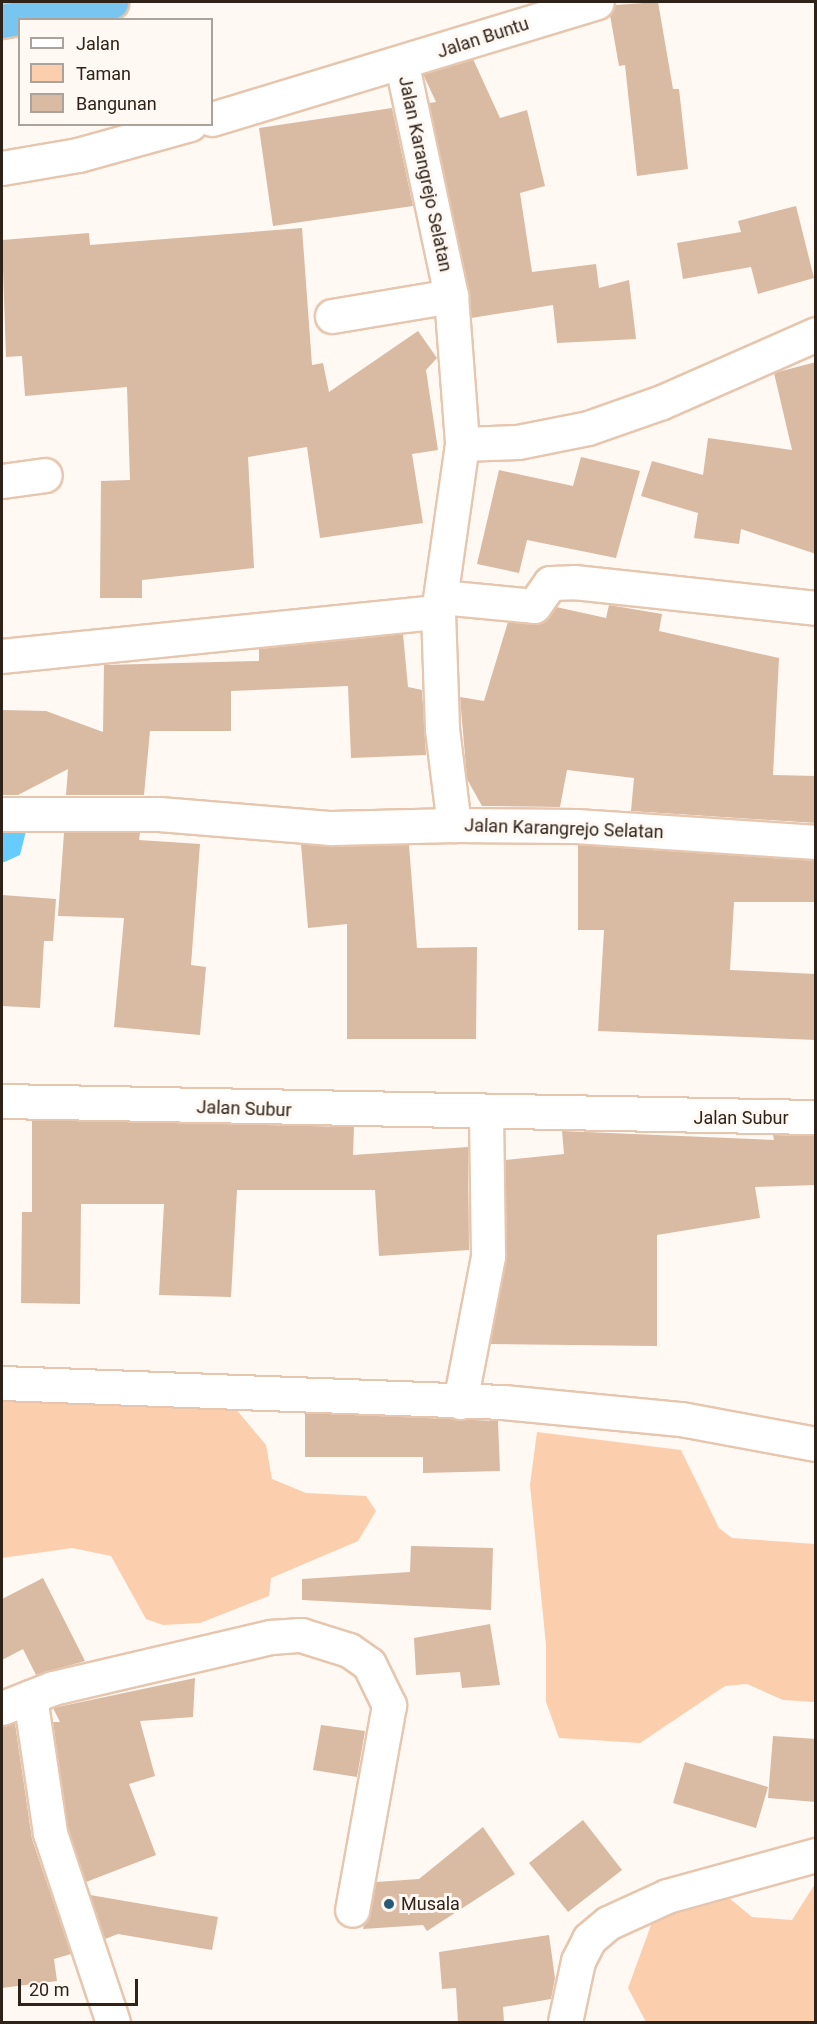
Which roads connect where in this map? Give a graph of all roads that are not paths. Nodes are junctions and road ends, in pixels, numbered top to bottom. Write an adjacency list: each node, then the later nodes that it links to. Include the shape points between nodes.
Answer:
1 (111, 2): 4 (highway)
2 (597, 2): 6 (street, Jalan Buntu)
3 (18, 18): 5 (highway)
4 (19, 18)
5 (2, 21)
6 (402, 65): 7 (street, Jalan Karangrejo Selatan); 10 (street, Jalan Karangrejo Selatan)
7 (213, 119)
8 (183, 126): 9 (street, via 78,155)
9 (2, 168)
10 (451, 296): 11 (street); 13 (street, Jalan Karangrejo Selatan)
11 (332, 316)
12 (816, 334): 13 (street, via 662,402 588,428 518,442)
13 (462, 444): 16 (street, Jalan Karangrejo Selatan)
14 (45, 476): 15 (street)
15 (2, 481)
16 (440, 605): 17 (street, via 534,606 550,583 574,582); 18 (street); 20 (street, Jalan Karangrejo Selatan, via 442,729)
17 (816, 608)
18 (2, 656)
19 (2, 814): 20 (street, via 159,814 331,828)
20 (454, 825): 21 (street, Jalan Karangrejo Selatan, via 576,826)
21 (816, 842)
22 (2, 1101): 23 (street, Jalan Subur)
23 (486, 1114): 24 (street, Jalan Subur); 26 (street, via 488,1256)
24 (816, 1117)
25 (2, 1383): 26 (street, via 153,1385)
26 (460, 1402): 27 (street, via 681,1419)
27 (816, 1444)
28 (16, 1703): 30 (street, via 196,1652 272,1637 300,1635 349,1650 369,1664 390,1705); 31 (street, via 50,1833)
29 (816, 1855): 32 (street, via 667,1896 608,1923 589,1939 578,1960)
30 (352, 1910)
31 (113, 2022)
32 (565, 2022)

